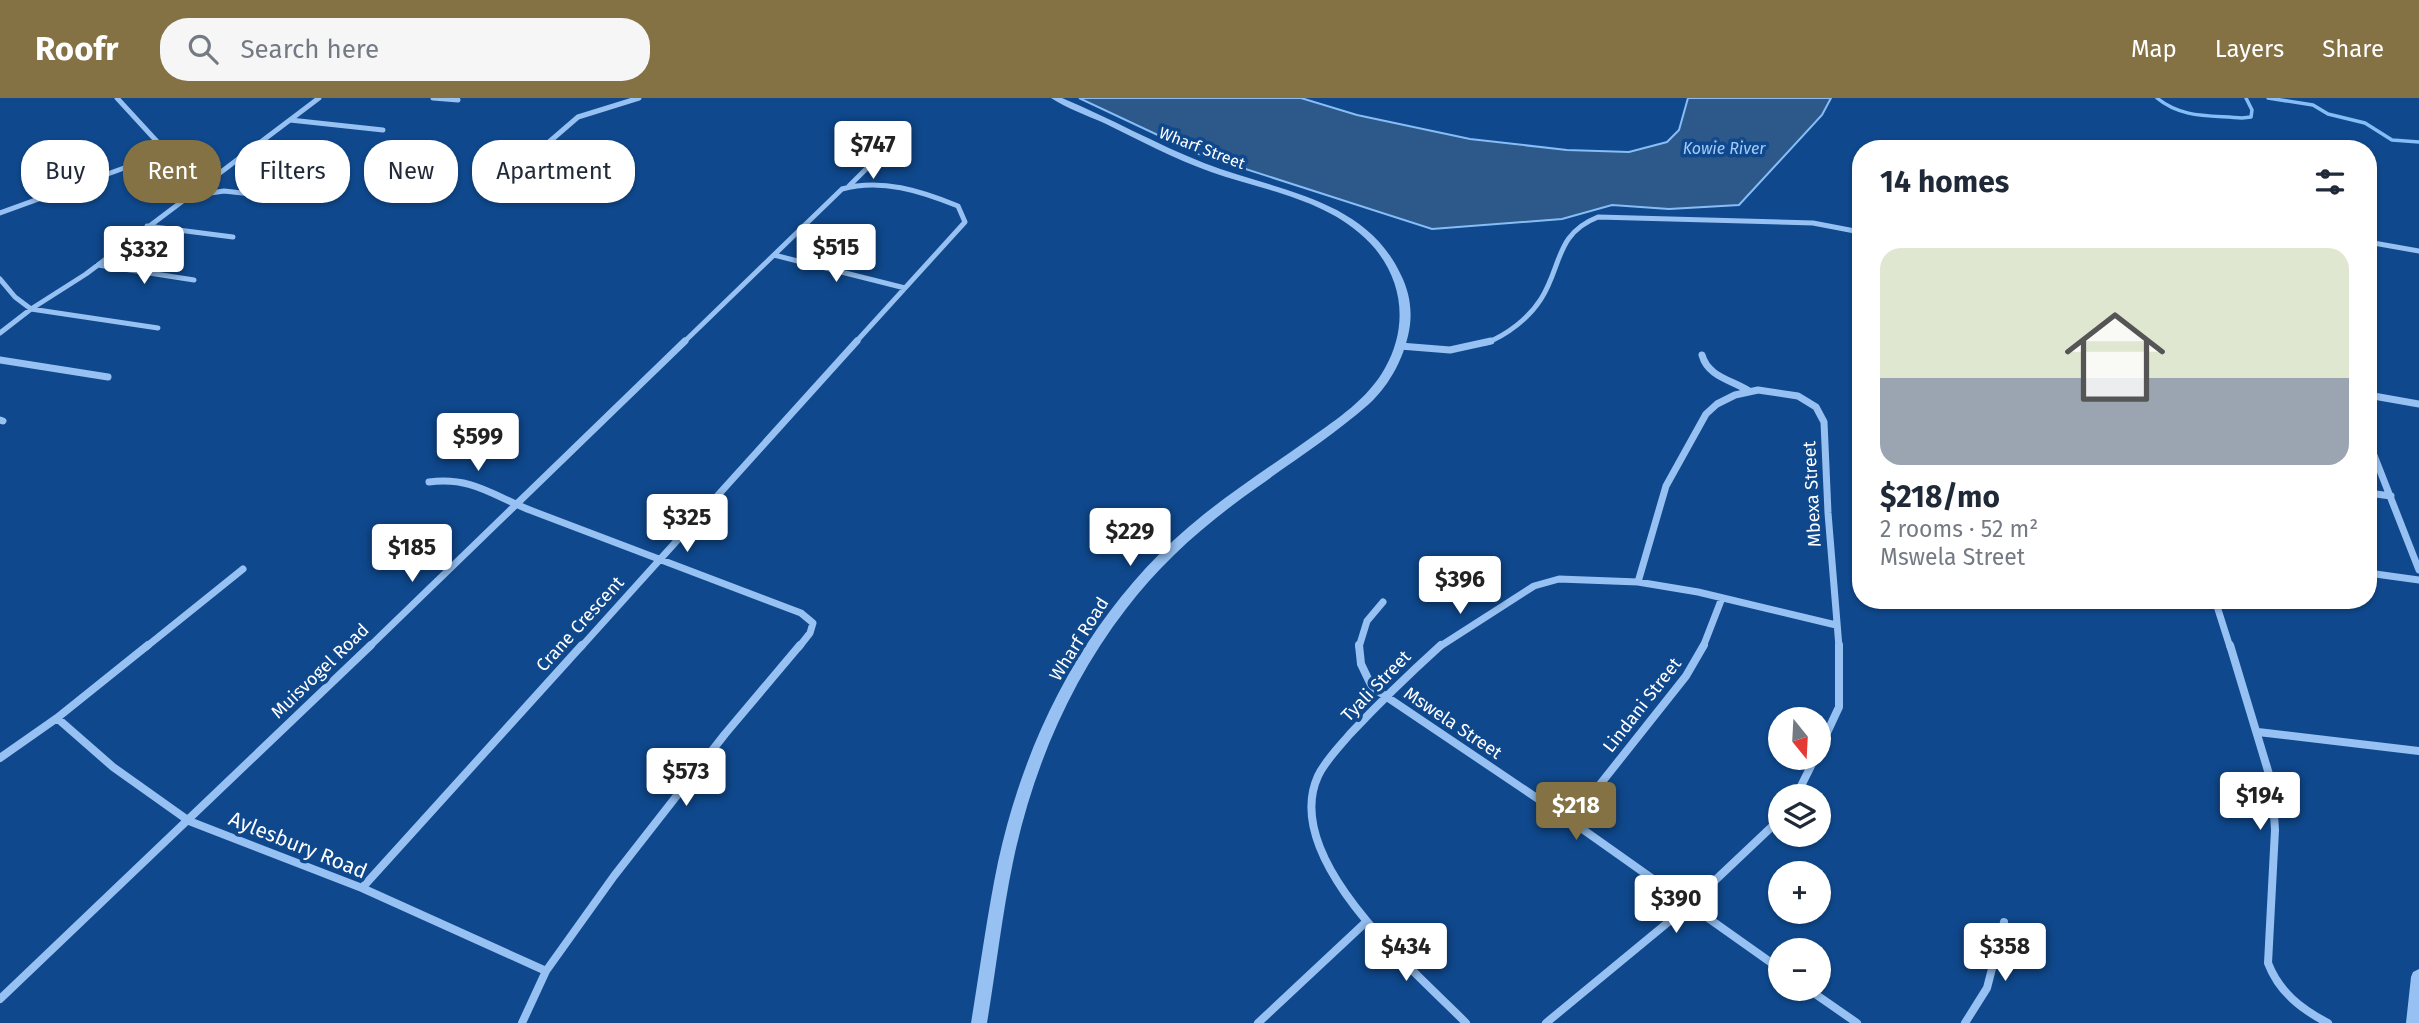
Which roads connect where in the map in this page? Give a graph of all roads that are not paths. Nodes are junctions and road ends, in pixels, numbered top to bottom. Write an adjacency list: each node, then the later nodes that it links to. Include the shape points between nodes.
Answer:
1 (117, 98): 17 (street, via 162,147 159,155)
2 (319, 98): 7 (street)
3 (433, 98): 6 (street)
4 (639, 98): 10 (street, via 578,117)
5 (1055, 98): 16 (street, Wharf Street, via 1189,160)
6 (458, 100)
7 (289, 120): 8 (street); 9 (street)
8 (383, 131)
9 (262, 140)
10 (551, 140)
11 (879, 156): 14 (street, Muisvogel Road)
12 (235, 160): 13 (street)
13 (221, 170)
14 (845, 188): 23 (street, Muisvogel Road); 27 (street, Crane Crescent, via 892,186 962,210 965,222)
15 (178, 203): 18 (street)
16 (1331, 210): 31 (street, Wharf Road, via 1375,243 1402,282 1408,316)
17 (0, 213)
18 (147, 226): 20 (street); 24 (street)
19 (1852, 230): 31 (street, via 1813,223 1598,217 1570,233 1541,300 1511,330 1478,348)
20 (233, 237)
21 (2377, 244): 22 (street)
22 (2419, 251)
23 (774, 255): 27 (street); 42 (street, Muisvogel Road)
24 (98, 265): 26 (street); 28 (street)
25 (0, 279): 28 (street)
26 (194, 280)
27 (905, 288): 43 (street, Crane Crescent)
28 (31, 309): 29 (street); 30 (street)
29 (158, 328)
30 (0, 333)
31 (1401, 346): 72 (street, Wharf Road, via 1368,399 1174,547 1126,598 1088,654 1047,729 1020,805 1006,860)
32 (1702, 355): 35 (street, via 1708,370)
33 (0, 360): 34 (street)
34 (108, 377)
35 (1749, 391): 48 (street, Mbexa Street, via 1717,404 1706,414 1666,486); 52 (street, Mbexa Street, via 1798,396 1816,407 1825,422)
36 (2377, 397): 37 (street)
37 (2419, 404)
38 (2377, 462): 41 (street)
39 (429, 482): 42 (street, via 461,482 503,496)
40 (2377, 494): 41 (street)
41 (2391, 496): 45 (street)
42 (514, 505): 43 (street); 59 (street, Muisvogel Road)
43 (662, 558): 62 (street, Crane Crescent); 67 (street, via 705,579 802,613 813,623 810,633 614,876)
44 (243, 569): 54 (street)
45 (2419, 570)
46 (2377, 574): 47 (street)
47 (2419, 580)
48 (1638, 582): 49 (street, Tyali Street); 53 (street, Tyali Street, via 1569,578 1541,583 1442,644)
49 (1721, 598): 52 (street, Tyali Street); 60 (street, Lindani Street, via 1686,676)
50 (1383, 602): 53 (street, Mswela Street, via 1367,619 1357,647 1366,678)
51 (2218, 609): 56 (street)
52 (1836, 625): 55 (street, Mbexa Street, via 1839,707)
53 (1385, 696): 60 (street, Mswela Street); 64 (street, Tyali Street, via 1329,760 1313,795 1320,854)
54 (57, 718): 58 (street); 59 (street, Aylesbury Road, via 113,767)
55 (1831, 724)
56 (2258, 733): 57 (street); 78 (street, via 2270,773 2274,813 2268,963 2294,1002)
57 (2419, 751)
58 (0, 758)
59 (189, 821): 62 (street, Aylesbury Road); 69 (street, Muisvogel Road)
60 (1571, 821): 63 (street, Mswela Street)
61 (1768, 830): 63 (street)
62 (362, 888): 67 (street, Aylesbury Road)
63 (1689, 905): 66 (street, Mswela Street); 75 (street)
64 (1366, 922): 73 (street); 74 (street, Tyali Street)
65 (2004, 922): 77 (street, via 1988,990)
66 (1768, 961)
67 (546, 971): 71 (street)
68 (2419, 977): 79 (street)
69 (0, 999)
70 (1825, 1001): 76 (street)
71 (522, 1023)
72 (979, 1023)
73 (1258, 1023)
74 (1466, 1023)
75 (1546, 1023)
76 (1857, 1023)
77 (1965, 1023)
78 (2328, 1023)
79 (2414, 1023)

